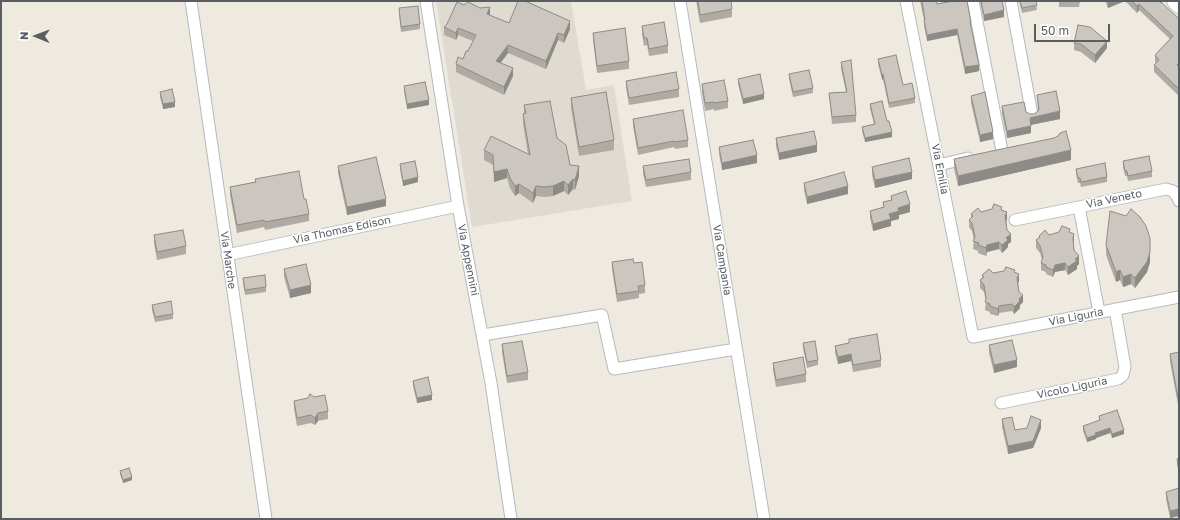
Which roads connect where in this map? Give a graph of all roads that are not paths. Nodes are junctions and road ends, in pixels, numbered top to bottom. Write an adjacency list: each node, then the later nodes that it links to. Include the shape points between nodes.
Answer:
1 (191, 1): 17 (street, Via Marche)
2 (426, 1): 14 (street, Via Appennini)
3 (680, 1): 23 (street, Via Campania)
4 (906, 1): 12 (street, Via Emilia)
5 (973, 1): 10 (street)
6 (1010, 1): 9 (street)
7 (1174, 1): 8 (main road)
8 (1179, 5)
9 (1032, 115)
10 (1002, 151)
11 (981, 156): 12 (street)
12 (939, 165): 22 (street, Via Emilia)
13 (1179, 201): 15 (street, Via Veneto, via 1175,193 1166,189)
14 (458, 206): 17 (street, Via Thomas Edison); 21 (street, Via Appennini)
15 (1079, 207): 16 (street); 20 (street, Via Veneto)
16 (1015, 220)
17 (227, 255): 25 (street, Via Marche)
18 (1179, 296): 19 (street, Via Liguria)
19 (1115, 309): 20 (street, Via Liguria); 24 (street, Vicolo Liguria, via 1125,367 1121,377)
20 (1099, 312): 22 (street, Via Liguria)
21 (483, 335): 23 (street, via 602,315 614,369); 26 (street, Via Appennini)
22 (973, 337)
23 (736, 349): 27 (street, Via Campania)
24 (1001, 403)
25 (266, 519)
26 (511, 519)
27 (764, 519)

